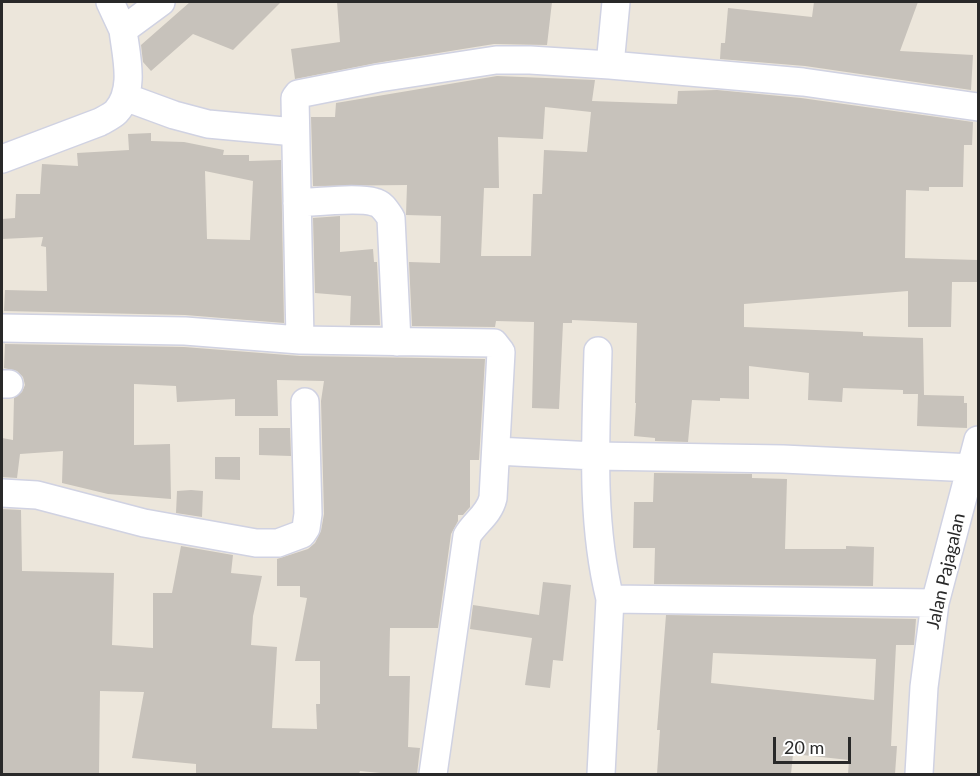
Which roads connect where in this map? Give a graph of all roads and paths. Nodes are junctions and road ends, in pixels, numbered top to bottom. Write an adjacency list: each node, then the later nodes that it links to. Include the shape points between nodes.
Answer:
1 (110, 2): 4 (street)
2 (161, 2): 4 (street)
3 (616, 2): 5 (street)
4 (123, 30): 6 (street, via 129,77)
5 (610, 64): 7 (street, via 802,82); 8 (street, via 496,60 303,93 295,98)
6 (125, 97): 8 (street, via 208,124); 9 (street, via 115,113 100,122)
7 (978, 107)
8 (295, 132): 10 (street)
9 (2, 159)
10 (297, 203): 12 (street); 13 (street, via 360,201 383,206 391,218)
11 (2, 328): 12 (street, via 185,331)
12 (300, 340): 13 (street)
13 (397, 342): 17 (street, via 499,346)
14 (598, 351): 18 (street)
15 (305, 402): 20 (street, via 306,528 302,534 278,543 256,543 144,524 37,495)
16 (978, 440): 19 (street, Jalan Pajagalan)
17 (496, 451): 18 (street); 24 (street, via 492,505 467,536)
18 (595, 456): 19 (street); 22 (street, via 601,565)
19 (973, 468): 21 (street, Jalan Pajagalan)
20 (2, 493)
21 (971, 496): 23 (street, Jalan Pajagalan)
22 (610, 599): 23 (street); 25 (street)
23 (935, 603): 26 (street, Jalan Pajagalan, via 924,687)
24 (433, 774)
25 (601, 774)
26 (919, 774)

